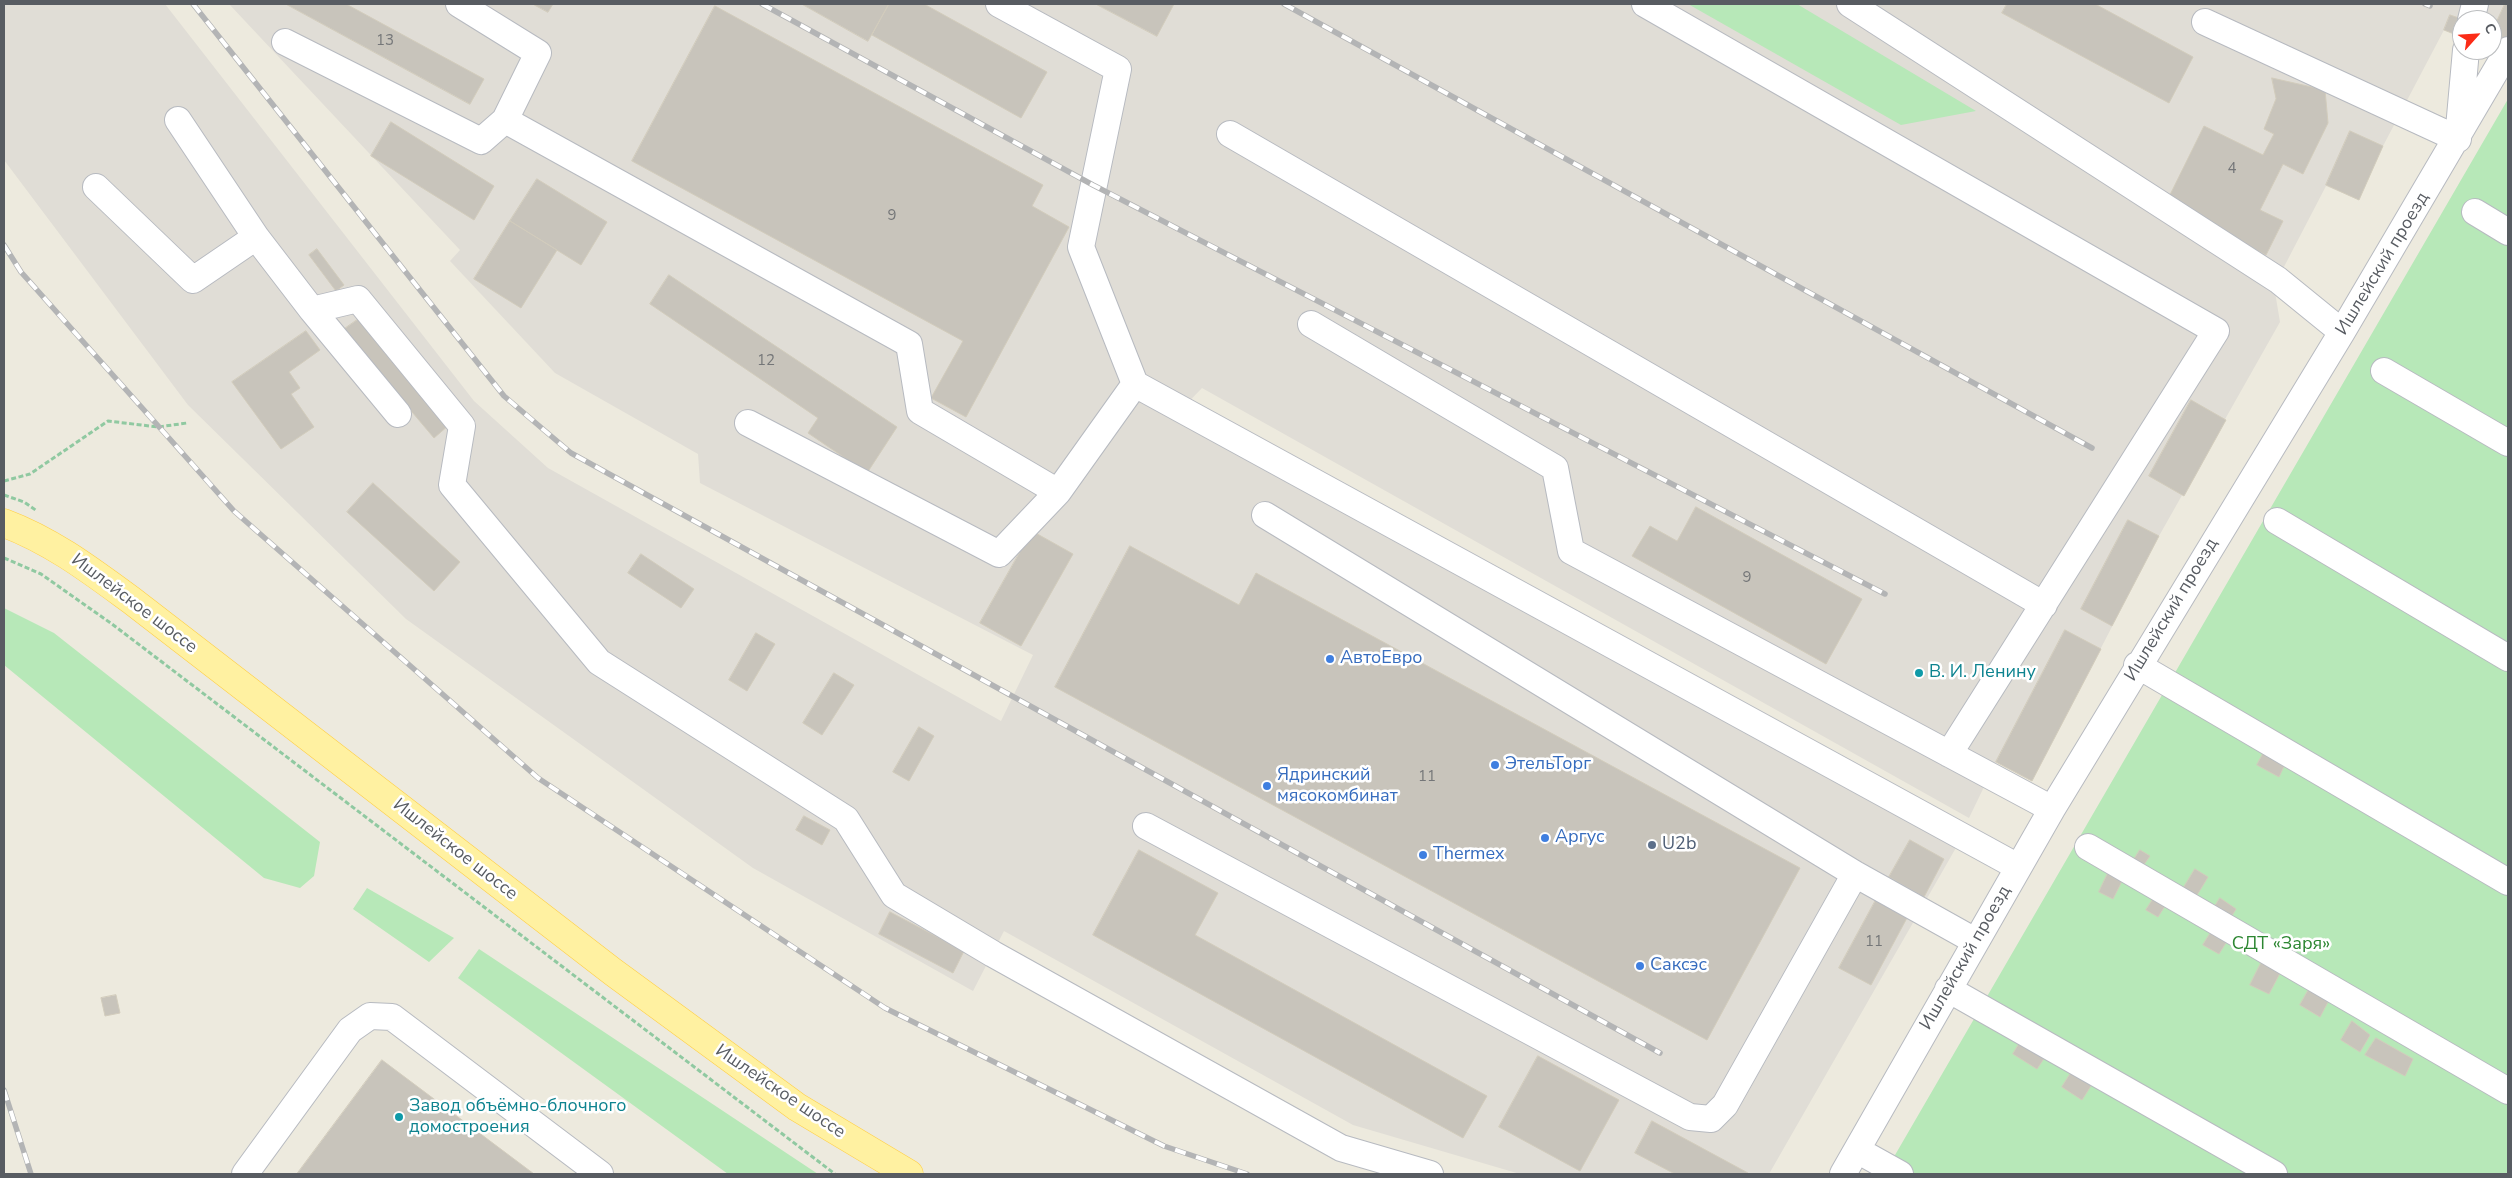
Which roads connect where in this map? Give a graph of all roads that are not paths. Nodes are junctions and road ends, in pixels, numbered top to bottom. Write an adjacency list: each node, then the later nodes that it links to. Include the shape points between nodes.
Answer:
1 (459, 4): 10 (street, via 538,53)
2 (999, 4): 21 (street, via 1118,69 1081,247)
3 (1645, 4): 29 (street, via 2216,332)
4 (1850, 4): 19 (street, via 2278,280)
5 (2205, 22): 12 (street)
6 (285, 42): 10 (street, via 482,141)
7 (2508, 50): 12 (street, Ишлейский проезд)
8 (2465, 60): 12 (street)
9 (178, 120): 16 (street)
10 (505, 120): 25 (street, via 909,344 920,411)
11 (1230, 134): 29 (street)
12 (2458, 138): 19 (street, Ишлейский проезд)
13 (96, 187): 16 (street, via 193,280)
14 (2475, 212): 15 (street)
15 (2508, 232)
16 (256, 237): 17 (street)
17 (312, 310): 22 (street); 46 (street, via 358,299 376,320 462,426 452,485 599,662 846,818 894,895 993,954 1341,1148)
18 (1311, 324): 32 (street, via 1554,468 1571,551)
19 (2342, 332): 31 (street, Ишлейский проезд)
20 (2384, 371): 24 (street)
21 (1135, 384): 25 (street); 36 (street)
22 (398, 414)
23 (748, 423): 25 (street, via 999,554)
24 (2508, 444)
25 (1058, 492)
26 (1265, 515): 37 (street)
27 (2277, 521): 30 (street)
28 (4, 524): 43 (main road, Ишлейское шоссе, via 70,555 612,972 796,1108)
29 (2044, 605): 32 (street)
30 (2508, 658)
31 (2138, 666): 33 (street, Ишлейский проезд); 38 (street)
32 (1949, 754): 33 (street)
33 (2052, 809): 36 (street, Ишлейский проезд)
34 (1146, 826): 37 (street, via 1690,1117 1711,1119 1725,1105)
35 (2088, 847): 41 (street)
36 (2018, 867): 39 (street, Ишлейский проезд)
37 (1855, 874): 39 (street)
38 (2508, 882)
39 (1975, 941): 40 (street, Ишлейский проезд)
40 (1948, 989): 42 (street, Ишлейский проезд); 49 (street)
41 (2508, 1091)
42 (1857, 1150): 47 (street, Ишлейский проезд); 48 (street)
43 (903, 1172)
44 (246, 1174): 45 (street, via 350,1030 370,1016 392,1017)
45 (600, 1174)
46 (1430, 1174)
47 (1843, 1174)
48 (1900, 1174)
49 (2274, 1174)

